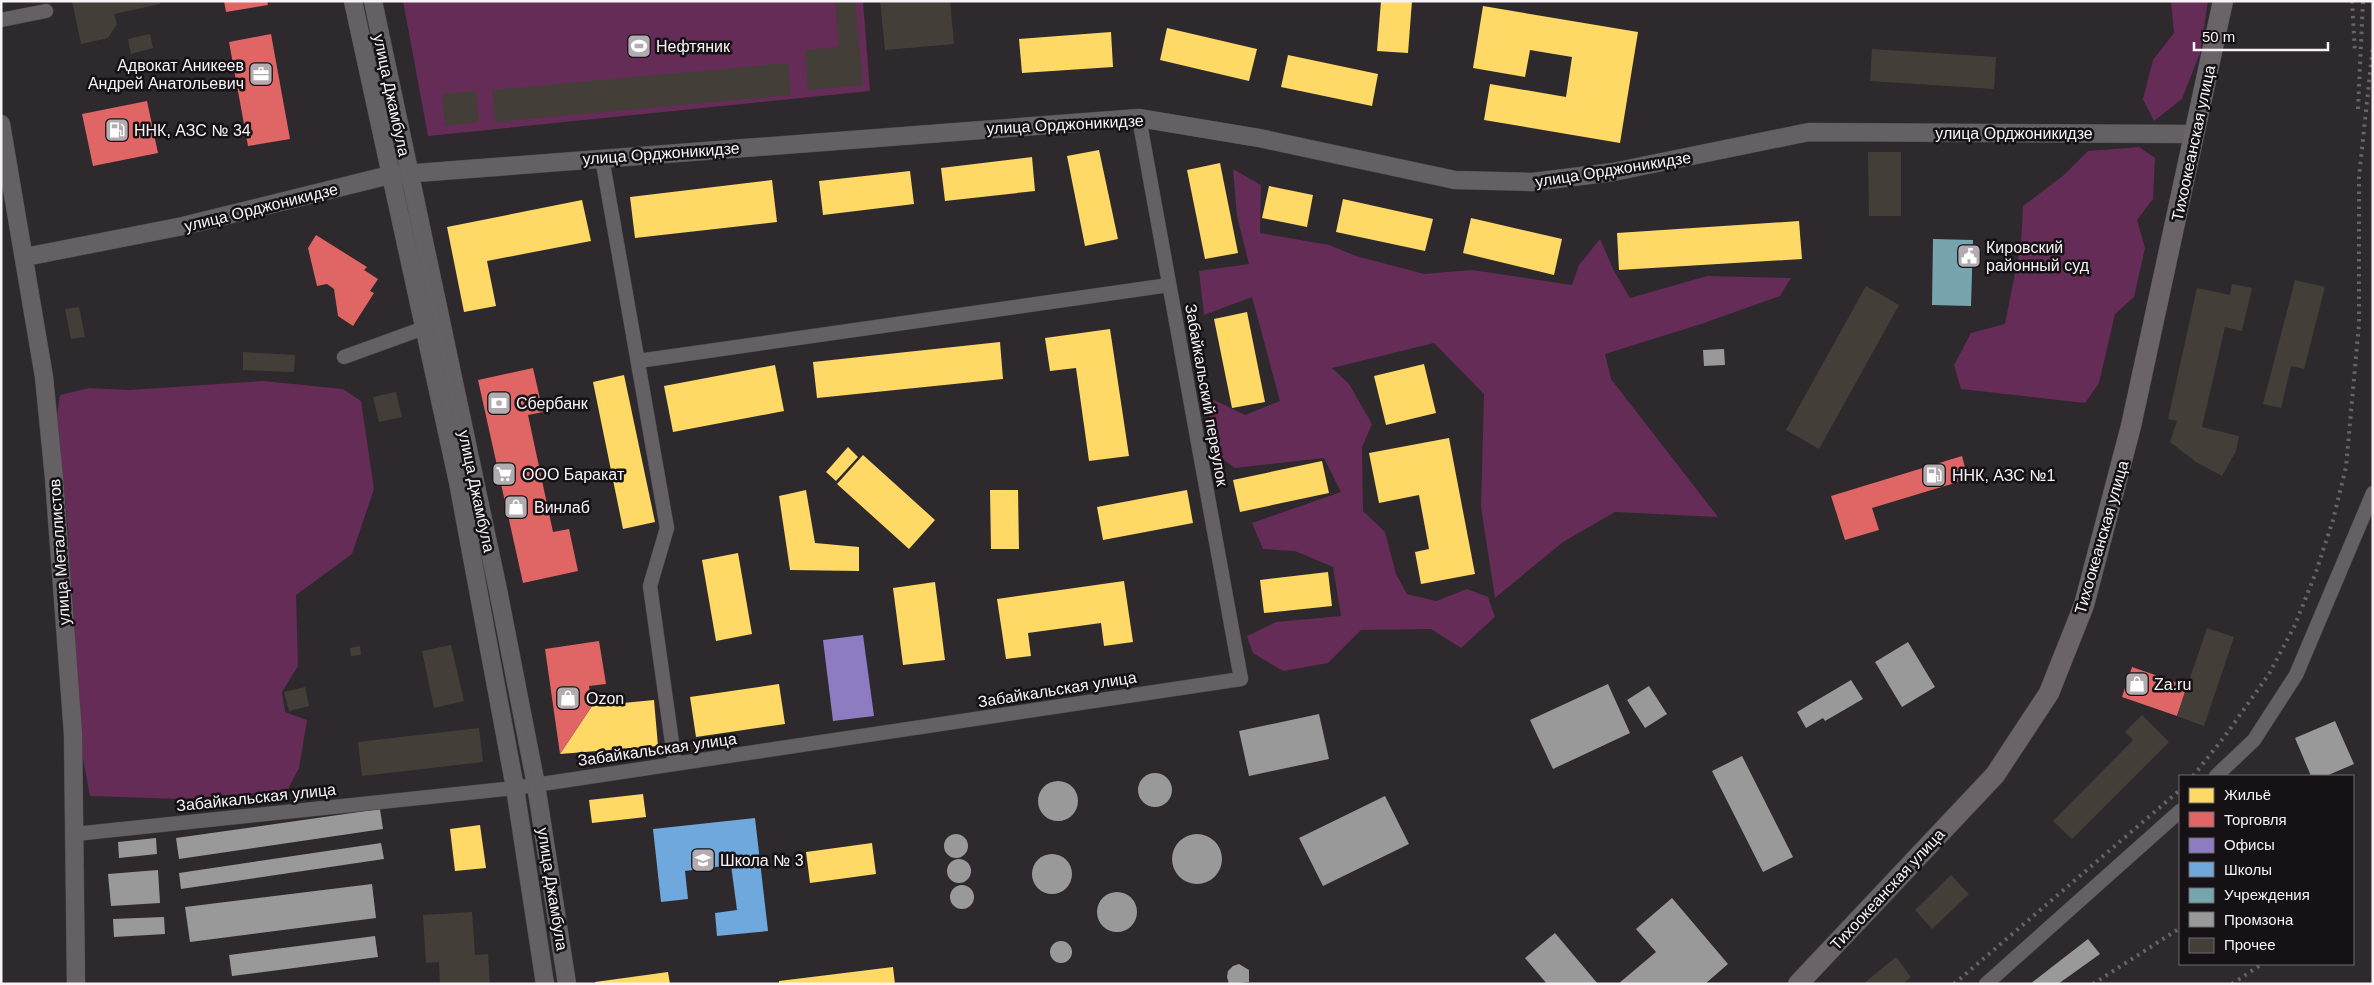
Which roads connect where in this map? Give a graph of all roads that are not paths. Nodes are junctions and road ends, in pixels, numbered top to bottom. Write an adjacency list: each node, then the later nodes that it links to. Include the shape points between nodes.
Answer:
1 (353, 1): 11 (street, улица Джамбула)
2 (373, 1): 10 (street, улица Джамбула)
3 (2224, 1): 8 (main road, Тихоокеанская улица)
4 (46, 12): 5 (street)
5 (1, 20)
6 (1139, 118): 8 (street, улица Орджоникидзе, via 1259,138 1455,180 1533,182 1613,172 1809,132); 9 (street, улица Орджоникидзе); 13 (street, Забайкальский переулок)
7 (1, 124): 12 (street, улица Металлистов)
8 (2195, 134): 28 (main road, Тихоокеанская улица, via 2132,426 2084,605 2049,693 1995,775)
9 (602, 158): 10 (street, улица Орджоникидзе); 16 (street)
10 (408, 173): 11 (street, улица Орджоникидзе); 21 (street, улица Джамбула, via 498,590)
11 (390, 175): 12 (street, улица Орджоникидзе, via 182,226); 14 (street, улица Джамбула)
12 (25, 257): 24 (street, улица Металлистов, via 44,377 54,478 73,734)
13 (1169, 285): 16 (street); 18 (street, Забайкальский переулок)
14 (424, 328): 15 (street); 22 (street, улица Джамбула, via 460,491)
15 (344, 357)
16 (638, 361): 19 (street, via 667,528 650,586)
17 (2373, 493): 20 (street, via 2296,675 2254,740)
18 (1241, 679): 19 (street, Забайкальская улица)
19 (675, 764): 21 (street, Забайкальская улица)
20 (2217, 775)
21 (536, 784): 22 (street, Забайкальская улица); 27 (street, улица Джамбула)
22 (515, 788): 24 (street, Забайкальская улица); 26 (street, улица Джамбула)
23 (2179, 812): 29 (street)
24 (75, 834): 25 (street, улица Металлистов)
25 (76, 984)
26 (545, 984)
27 (567, 984)
28 (1798, 984)
29 (1986, 984)

